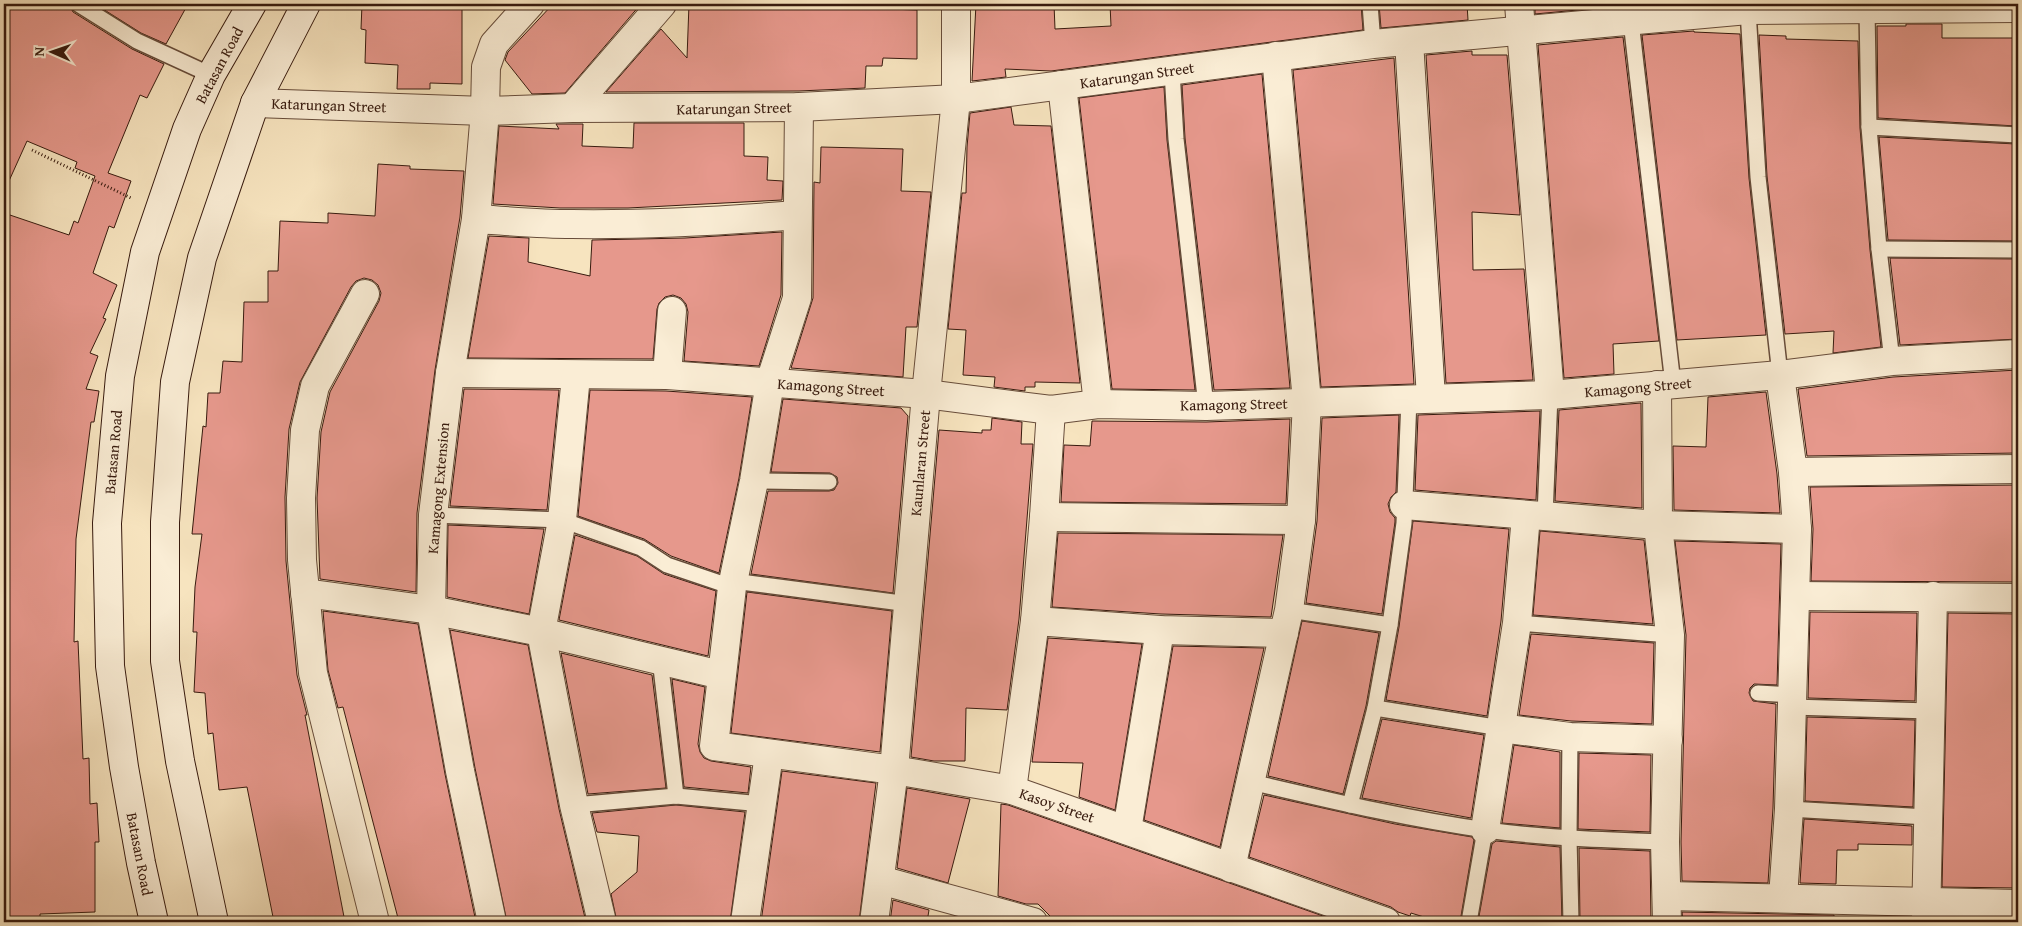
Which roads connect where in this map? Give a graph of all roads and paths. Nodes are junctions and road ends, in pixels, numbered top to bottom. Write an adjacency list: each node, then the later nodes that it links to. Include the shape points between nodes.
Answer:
1 (78, 4): 18 (lane, via 137,41)
2 (252, 4): 18 (street, Batasan Road)
3 (306, 4): 21 (street)
4 (530, 4): 24 (street, Kamagong Extension, via 494,44 486,67)
5 (662, 4): 23 (street)
6 (956, 4): 20 (street, Kaunlaran Street)
7 (1370, 4): 15 (lane)
8 (1519, 4): 13 (street)
9 (1748, 7): 11 (street, Katarungan Street); 12 (street, Katarungan Street); 38 (lane, via 1758,177)
10 (2018, 8): 11 (street, Katarungan Street)
11 (1867, 9): 25 (lane)
12 (1630, 12): 13 (street, Katarungan Street); 42 (lane)
13 (1521, 32): 14 (street, Katarungan Street); 44 (street)
14 (1410, 41): 15 (street, Katarungan Street); 45 (street)
15 (1374, 44): 16 (street, Katarungan Street)
16 (1276, 56): 17 (street, Katarungan Street); 46 (street)
17 (1172, 71): 19 (street, Katarungan Street); 48 (lane, via 1176,139)
18 (211, 75): 28 (street, Batasan Road, via 187,129)
19 (1062, 85): 20 (street, Katarungan Street); 47 (street)
20 (956, 99): 22 (street, Katarungan Street); 43 (street, Kaunlaran Street)
21 (255, 103): 24 (street, Katarungan Street); 106 (street, via 202,258 174,382 165,522 165,660 180,761)
22 (799, 107): 23 (street, Katarungan Street); 29 (street)
23 (572, 108): 24 (street, Katarungan Street)
24 (486, 111): 30 (street, Kamagong Extension)
25 (1869, 127): 26 (lane); 31 (lane)
26 (2018, 135)
27 (32, 150): 28 (path)
28 (159, 211): 105 (street, Batasan Road, via 145,252 120,376 107,523 110,666 126,777)
29 (797, 214): 30 (street, via 638,224); 41 (street, via 797,298)
30 (476, 219): 37 (street, Kamagong Extension)
31 (1879, 248): 32 (lane); 36 (lane)
32 (2018, 250)
33 (365, 294): 63 (street, via 315,386 305,430 301,498)
34 (672, 311): 40 (street)
35 (2018, 354): 36 (street, Kamagong Street)
36 (1892, 361): 38 (street, Kamagong Street)
37 (450, 373): 39 (street, Kamagong Street); 55 (street, Kamagong Extension)
38 (1780, 375): 42 (street, Kamagong Street); 51 (street)
39 (576, 376): 40 (street, Kamagong Street); 58 (street)
40 (667, 376): 41 (street, Kamagong Street)
41 (770, 382): 43 (street, Kamagong Street); 52 (street)
42 (1665, 385): 44 (street, Kamagong Street); 60 (street)
43 (926, 394): 49 (street, Kamagong Street); 67 (street, Kaunlaran Street)
44 (1550, 395): 45 (street, Kamagong Street); 56 (lane)
45 (1420, 399): 46 (street, Kamagong Street); 54 (lane)
46 (1307, 402): 48 (street, Kamagong Street); 59 (street)
47 (1098, 404): 48 (street, Kamagong Street); 49 (street, Kamagong Street)
48 (1206, 406)
49 (1052, 410): 57 (street)
50 (2018, 469): 51 (street)
51 (1793, 472): 61 (street)
52 (754, 481): 53 (lane); 62 (street)
53 (829, 482)
54 (1404, 505): 56 (street); 72 (lane)
55 (433, 515): 58 (lane); 68 (street, Kamagong Extension)
56 (1536, 516): 60 (street); 71 (street)
57 (1044, 517): 59 (street); 69 (street)
58 (562, 520): 62 (lane, via 641,548 667,565); 74 (street)
59 (1300, 520): 70 (street)
60 (1658, 525): 61 (street); 75 (street)
61 (1797, 529): 64 (street)
62 (732, 584): 67 (lane); 77 (street)
63 (305, 593): 68 (street); 107 (street, via 313,673)
64 (1796, 596): 65 (street); 79 (street)
65 (1933, 596): 66 (street); 81 (street)
66 (2018, 598)
67 (909, 604): 86 (street, Kaunlaran Street)
68 (431, 610): 74 (street); 108 (street, Kamagong Extension)
69 (1035, 620): 73 (street); 88 (street)
70 (1287, 622): 72 (lane); 73 (street); 87 (street)
71 (1517, 623): 75 (lane); 82 (street)
72 (1390, 625): 80 (lane)
73 (1160, 630): 95 (street)
74 (541, 632): 76 (street); 91 (street)
75 (1670, 635): 84 (street)
76 (660, 659): 77 (street); 89 (lane)
77 (721, 675): 85 (street, Kasoy Street, via 714,746)
78 (1758, 692): 79 (lane)
79 (1791, 701): 81 (lane); 93 (street)
80 (1375, 708): 82 (lane); 92 (lane)
81 (1930, 712): 94 (street)
82 (1501, 728): 83 (street); 96 (street)
83 (1570, 737): 84 (street); 97 (lane)
84 (1668, 740): 98 (street)
85 (769, 754): 86 (street, Kasoy Street); 90 (street)
86 (894, 770): 88 (street, Kasoy Street); 100 (street, Kaunlaran Street)
87 (1250, 782): 92 (lane); 99 (street)
88 (1012, 790): 95 (street, Kasoy Street)
89 (676, 796): 90 (lane); 91 (lane)
90 (762, 804): 110 (street)
91 (574, 805): 109 (street)
92 (1350, 805): 96 (lane)
93 (1788, 809): 94 (lane); 101 (street)
94 (1927, 817): 104 (street)
95 (1127, 830): 99 (street, Kasoy Street)
96 (1485, 830): 97 (lane); 114 (lane)
97 (1569, 838): 98 (lane); 115 (lane)
98 (1665, 842): 103 (street)
99 (1231, 868): 113 (street, Kasoy Street)
100 (880, 880): 111 (street, Kaunlaran Street); 112 (street)
101 (1783, 898): 103 (street); 104 (street)
102 (2018, 904): 104 (street)
103 (1667, 909)
104 (1926, 912)
105 (154, 922)
106 (214, 922)
107 (375, 922)
108 (492, 922)
109 (602, 922)
110 (745, 922)
111 (874, 922)
112 (1033, 922)
113 (1386, 922)
114 (1469, 922)
115 (1571, 922)

